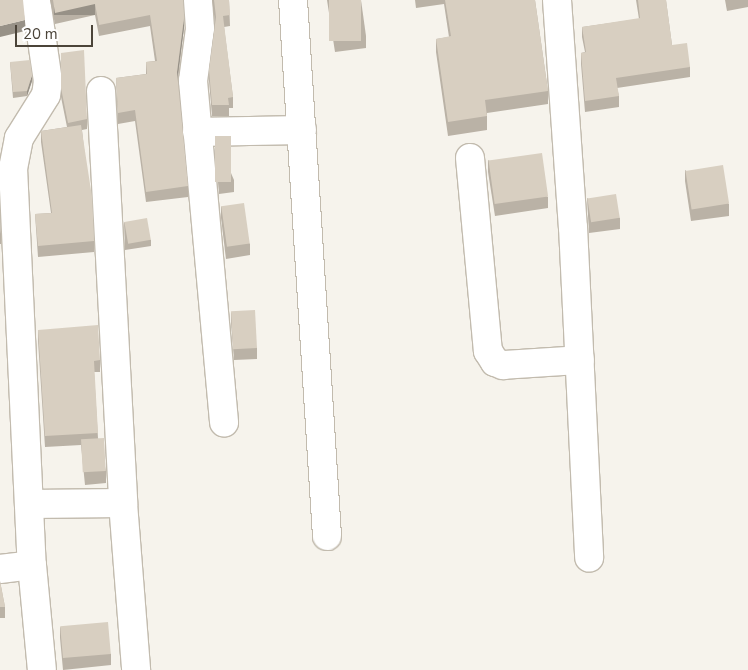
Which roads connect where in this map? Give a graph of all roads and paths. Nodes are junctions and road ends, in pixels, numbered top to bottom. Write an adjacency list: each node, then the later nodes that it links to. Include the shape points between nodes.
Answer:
1 (36, 0): 12 (street, via 48,81 46,95 19,138 13,168)
2 (198, 0): 7 (street, via 200,30 193,81)
3 (293, 0): 6 (street)
4 (557, 0): 9 (street)
5 (101, 91): 11 (street)
6 (302, 130): 7 (street); 13 (street)
7 (197, 132): 10 (street)
8 (470, 158): 9 (street, via 488,351 494,362 503,365)
9 (580, 360): 14 (street)
10 (224, 423)
11 (122, 503): 12 (street); 18 (street)
12 (29, 504): 15 (street)
13 (327, 536)
14 (589, 558)
15 (32, 565): 16 (street); 17 (street)
16 (0, 569)
17 (42, 670)
18 (136, 670)

